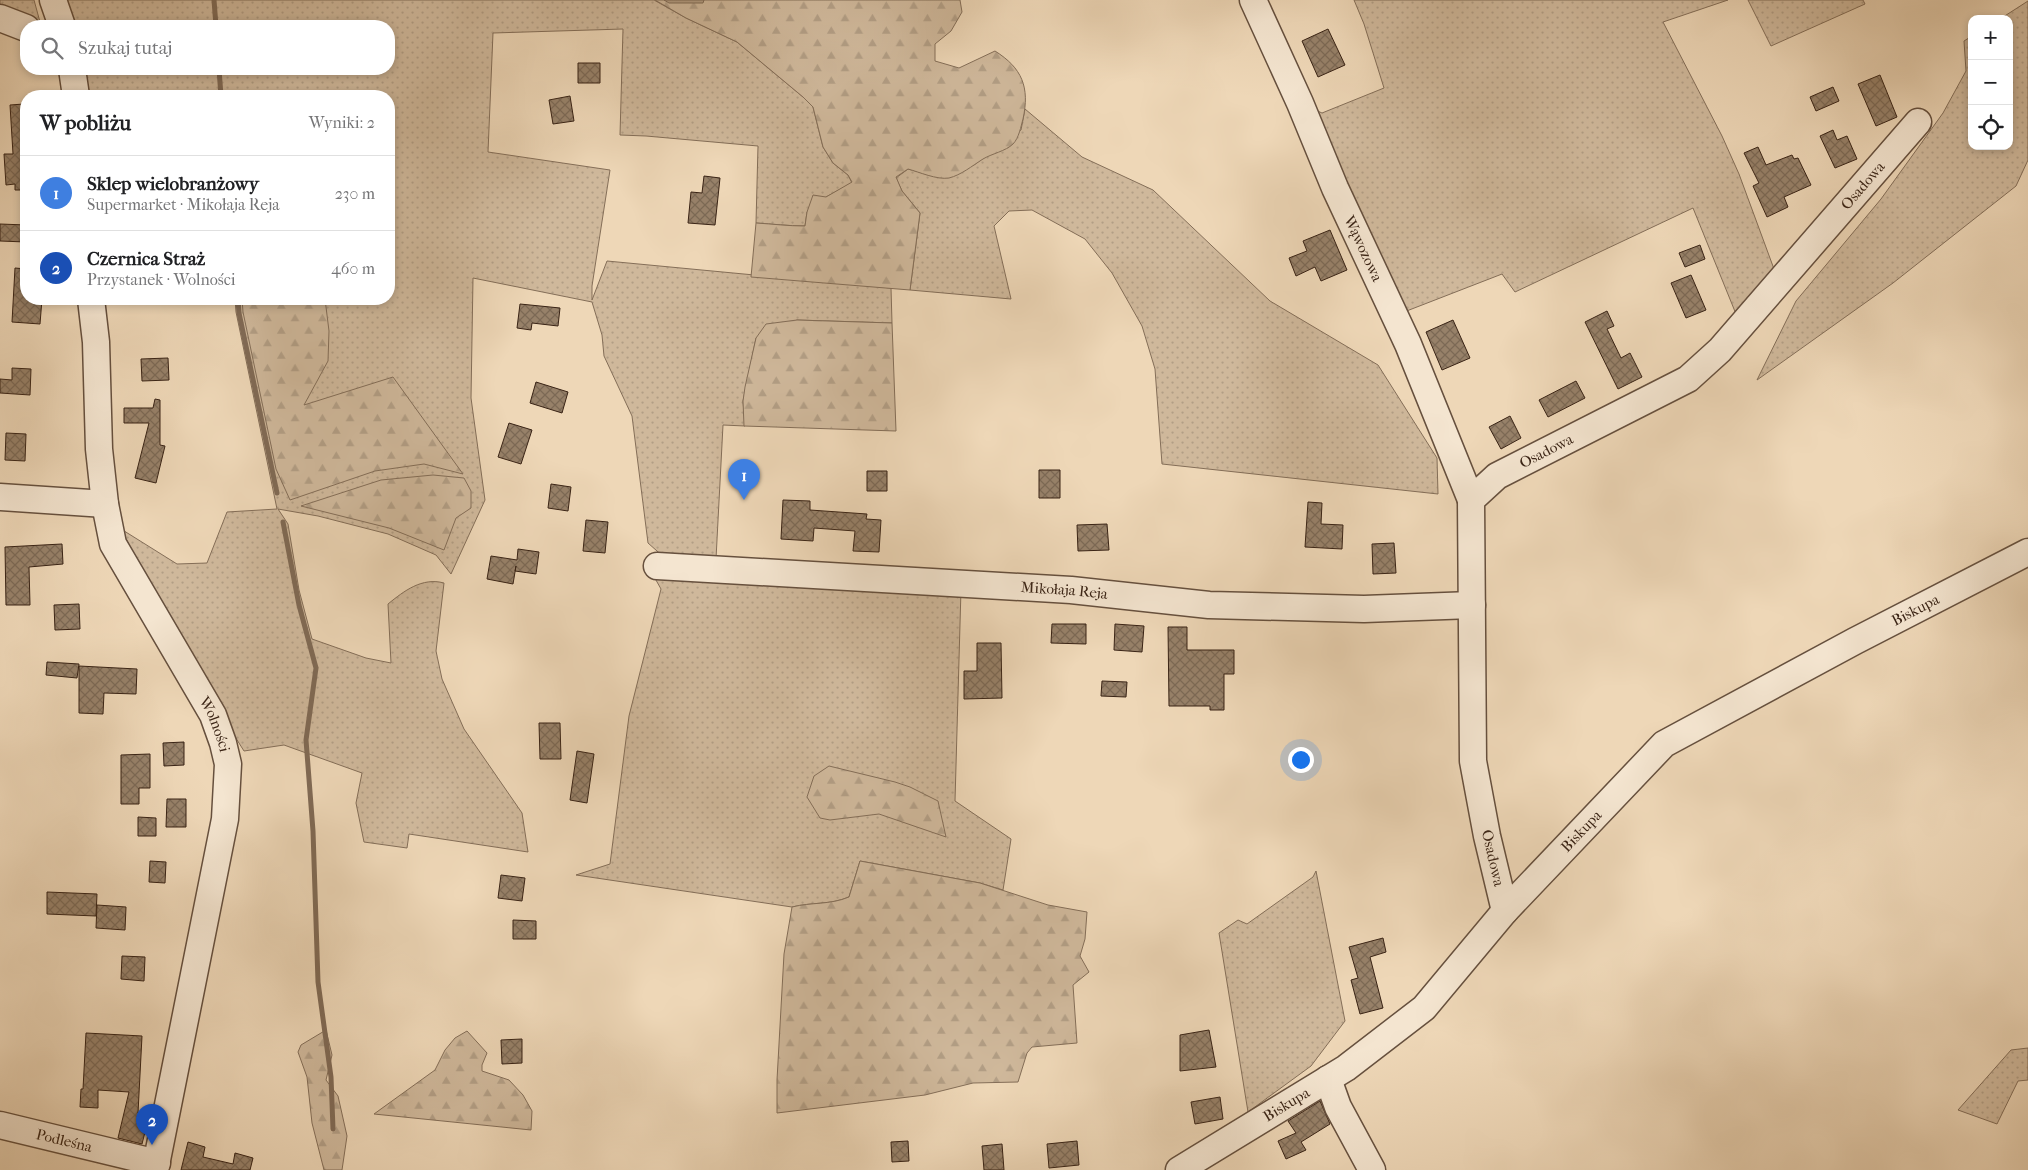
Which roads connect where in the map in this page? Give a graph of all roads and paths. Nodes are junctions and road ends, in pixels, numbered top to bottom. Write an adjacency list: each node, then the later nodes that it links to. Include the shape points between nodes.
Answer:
1 (53, 0): 4 (street)
2 (1253, 0): 11 (street, Wąwozowa, via 1408,344)
3 (0, 18): 5 (street)
4 (60, 20)
5 (20, 26)
6 (73, 75): 7 (street)
7 (75, 90)
8 (1918, 122): 11 (street, Osadowa, via 1720,350 1688,379 1498,476)
9 (92, 305): 12 (street, Wolności)
10 (0, 497): 12 (street)
11 (1471, 500): 15 (street, Osadowa)
12 (105, 504): 19 (street, Wolności, via 113,544 212,715 228,764 225,819)
13 (2028, 552): 16 (street, Biskupa, via 1664,744)
14 (657, 566): 15 (street, Mikołaja Reja, via 1071,590 1209,605 1364,610)
15 (1472, 605): 16 (street, Osadowa, via 1473,761)
16 (1505, 911): 17 (street, Biskupa, via 1424,1008)
17 (1328, 1079): 20 (street, Biskupa); 21 (street, via 1338,1107)
18 (0, 1124): 19 (street, Podleśna)
19 (156, 1167)
20 (1179, 1170)
21 (1372, 1170)

